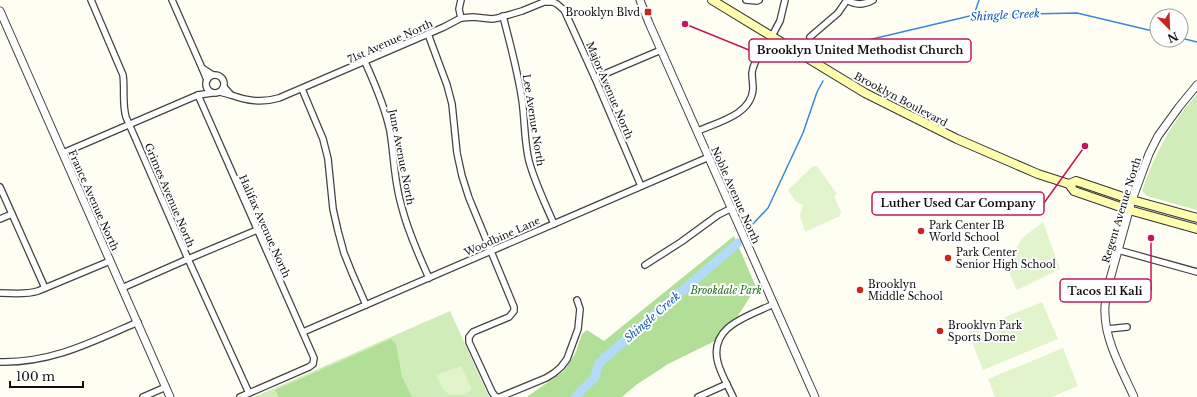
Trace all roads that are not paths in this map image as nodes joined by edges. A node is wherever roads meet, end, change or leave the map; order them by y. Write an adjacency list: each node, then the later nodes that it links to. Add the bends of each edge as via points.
1 (91, 0): 33 (street, Grimes Avenue North, via 123,75 123,104)
2 (172, 0): 21 (street)
3 (461, 0): 14 (street)
4 (640, 0): 19 (street, Noble Avenue North)
5 (712, 0): 16 (main road, Brooklyn Boulevard)
6 (746, 0): 7 (street)
7 (759, 0)
8 (785, 0): 16 (street, via 780,22)
9 (847, 0): 10 (street, via 857,5); 17 (street, via 838,13)
10 (874, 0)
11 (557, 4): 13 (street, 71st Avenue North, via 544,2); 23 (street, Major Avenue North, via 564,10)
12 (0, 11): 35 (street, France Avenue North)
13 (503, 16): 14 (street, 71st Avenue North, via 492,19); 46 (street, Lee Avenue North, via 518,78 529,160)
14 (461, 18): 15 (street, 71st Avenue North)
15 (428, 34): 20 (street, 71st Avenue North); 50 (street, via 448,85 457,153 464,183)
16 (772, 36): 37 (main road, Brooklyn Boulevard, via 865,92 938,130 1038,174)
17 (810, 37)
18 (763, 48): 34 (street, via 754,64 753,89 744,109)
19 (661, 50): 23 (street); 34 (street, Noble Avenue North)
20 (365, 62): 28 (street, 71st Avenue North); 55 (street, June Avenue North, via 390,130 400,203)
21 (202, 68): 22 (street); 24 (street)
22 (213, 75): 24 (street); 27 (street, via 223,78)
23 (595, 78): 38 (street, Major Avenue North)
24 (207, 80): 25 (street)
25 (206, 86): 30 (street); 31 (street)
26 (1197, 86): 40 (street, Regent Avenue North, via 1158,136)
27 (224, 87): 29 (street); 32 (street)
28 (302, 89): 32 (street, 71st Avenue North, via 270,101 250,101); 61 (street, via 323,139 328,159 333,209 342,246)
29 (220, 92): 30 (street); 32 (street, 71st Avenue North)
30 (212, 93): 31 (street)
31 (198, 95): 33 (street); 48 (street, Halifax Avenue North)
32 (231, 95)
33 (129, 124): 35 (street); 51 (street, Grimes Avenue North)
34 (698, 132): 36 (street, Noble Avenue North)
35 (63, 153): 52 (street, France Avenue North)
36 (709, 157): 38 (street, Woodbine Lane); 41 (street, Noble Avenue North)
37 (1069, 184): 40 (main road, Brooklyn Boulevard, via 1076,181); 42 (main road, Brooklyn Boulevard, via 1074,192)
38 (641, 186): 46 (street, Woodbine Lane)
39 (0, 188): 43 (street)
40 (1132, 200): 42 (street, Regent Avenue North); 44 (main road, Brooklyn Boulevard)
41 (732, 208): 53 (street, via 718,214); 60 (street, Noble Avenue North)
42 (1129, 210): 47 (main road, Brooklyn Boulevard); 49 (street, Regent Avenue North)
43 (12, 214): 45 (street); 56 (street)
44 (1197, 218)
45 (0, 220)
46 (554, 224): 50 (street, Woodbine Lane)
47 (1197, 229)
48 (257, 230): 51 (street); 65 (street, Halifax Avenue North)
49 (1118, 250): 54 (street); 64 (street, Regent Avenue North, via 1105,303)
50 (492, 251): 55 (street, Woodbine Lane); 73 (street, via 514,311 509,316 474,332 469,342 492,392)
51 (188, 259): 57 (street); 69 (street, Grimes Avenue North)
52 (110, 261): 56 (street); 57 (street, France Avenue North)
53 (645, 265)
54 (1197, 272)
55 (429, 278): 61 (street, Woodbine Lane)
56 (44, 288): 58 (street, via 30,293)
57 (122, 288): 62 (street, France Avenue North)
58 (0, 293)
59 (577, 300): 74 (street, via 580,309 578,329 564,363 546,378)
60 (774, 304): 67 (street, via 732,324 722,334 719,340 718,362); 77 (street, Noble Avenue North)
61 (366, 305): 65 (street, Woodbine Lane)
62 (138, 322): 66 (street, via 47,358); 68 (street, France Avenue North)
63 (1127, 327): 64 (street)
64 (1107, 329): 78 (street, Regent Avenue North)
65 (303, 332): 69 (street, Halifax Avenue North, via 314,358 313,364)
66 (0, 362)
67 (727, 384): 75 (street); 76 (street)
68 (166, 388): 70 (street); 71 (street, France Avenue North)
69 (248, 393): 72 (street)
70 (143, 397)
71 (170, 397)
72 (240, 397)
73 (497, 397)
74 (500, 397)
75 (698, 397)
76 (733, 397)
77 (815, 397)
78 (1134, 397)

